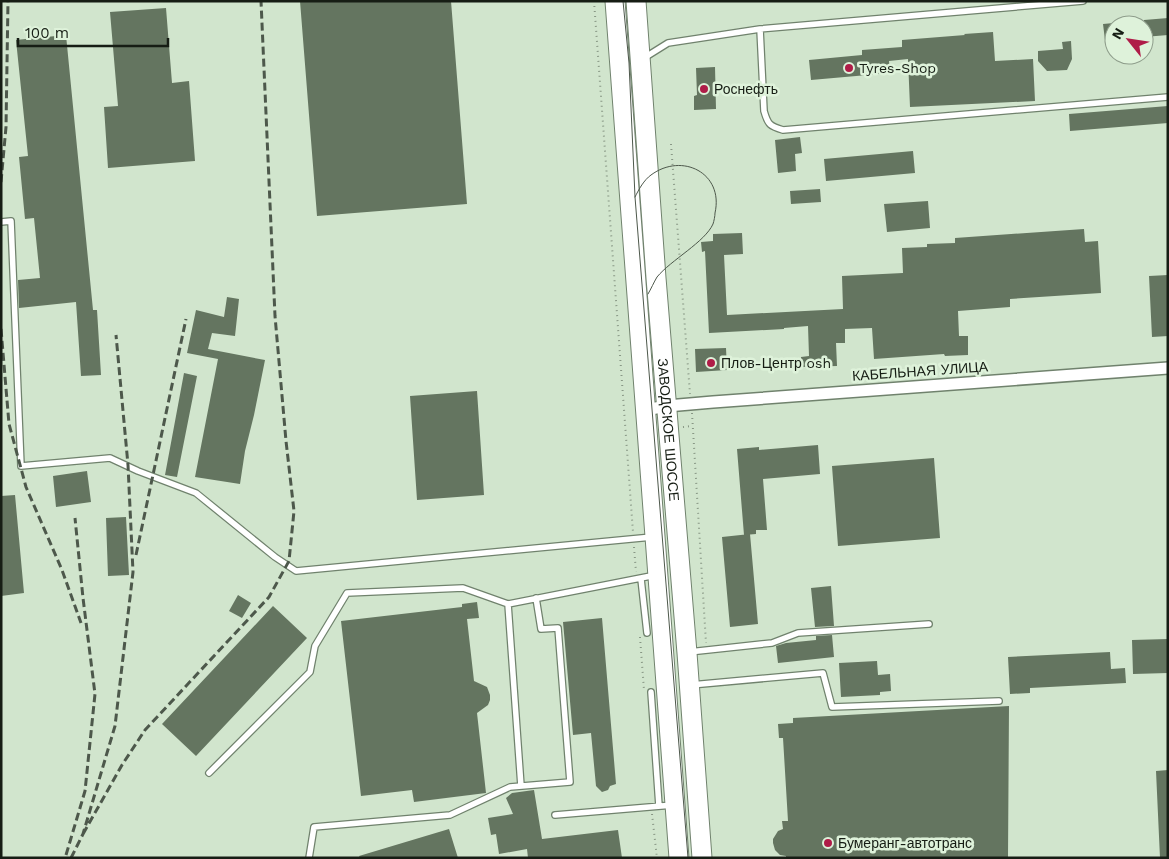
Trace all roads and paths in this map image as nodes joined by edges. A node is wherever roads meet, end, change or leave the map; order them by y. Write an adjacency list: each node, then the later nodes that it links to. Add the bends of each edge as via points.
1 (594, 1): 13 (path)
2 (614, 1): 11 (main road, ЗАВОДСКОЕ ШОССЕ)
3 (636, 1): 6 (main road, ЗАВОДСКОЕ ШОССЕ)
4 (1082, 1): 5 (lane)
5 (760, 29): 6 (lane, via 668,43); 7 (lane, via 764,111 771,126 783,130)
6 (640, 61): 10 (main road, ЗАВОДСКОЕ ШОССЕ)
7 (1168, 97)
8 (1, 222): 13 (lane, via 11,222 21,466 110,458 196,493 296,571)
9 (1168, 368): 10 (street, КАБЕЛЬНАЯ УЛИЦА)
10 (667, 406): 11 (street, КАБЕЛЬНАЯ УЛИЦА); 20 (main road, ЗАВОДСКОЕ ШОССЕ)
11 (645, 410): 12 (main road, ЗАВОДСКОЕ ШОССЕ)
12 (654, 537): 13 (lane); 14 (main road, ЗАВОДСКОЕ ШОССЕ)
13 (634, 540): 14 (path)
14 (645, 578): 15 (lane); 19 (lane); 27 (main road, ЗАВОДСКОЕ ШОССЕ)
15 (536, 598): 16 (lane); 26 (lane, via 541,629 558,628 570,782)
16 (508, 604): 25 (lane, via 463,588 347,593 315,646 310,672); 26 (lane)
17 (929, 624): 20 (lane, via 798,633 772,643)
18 (640, 629): 23 (path)
19 (646, 633)
20 (687, 652): 21 (main road, ЗАВОДСКОЕ ШОССЕ)
21 (689, 685): 24 (lane, via 823,674 832,707); 33 (main road, ЗАВОДСКОЕ ШОССЕ)
22 (651, 692): 27 (lane)
23 (644, 698)
24 (999, 701)
25 (209, 773)
26 (521, 786): 30 (lane, via 510,787 450,815 314,827)
27 (667, 806): 28 (lane); 32 (main road, ЗАВОДСКОЕ ШОССЕ)
28 (652, 807): 29 (lane); 31 (path)
29 (555, 815)
30 (310, 858)
31 (656, 858)
32 (679, 858)
33 (702, 858)

